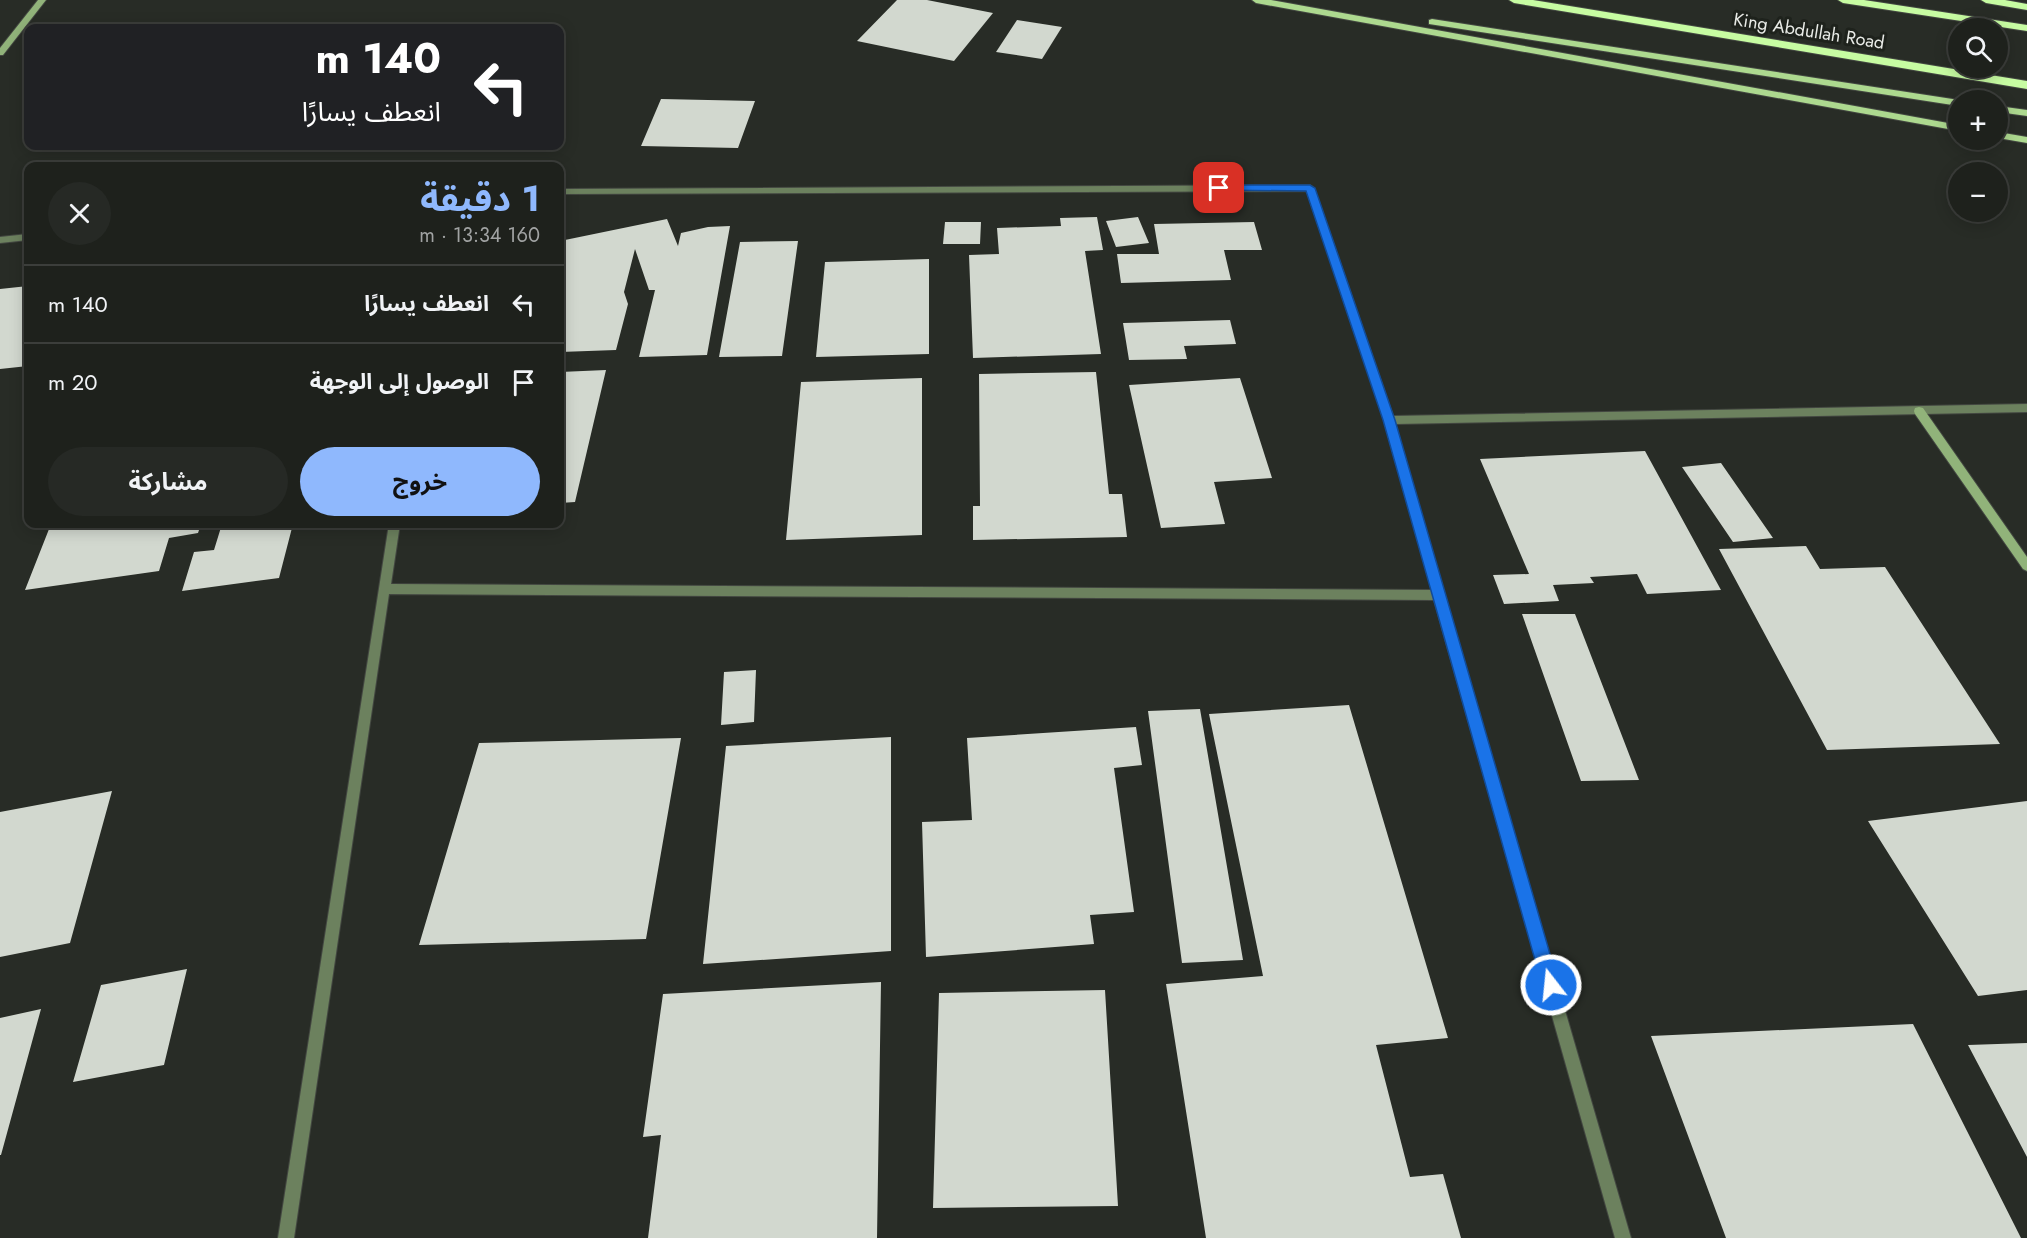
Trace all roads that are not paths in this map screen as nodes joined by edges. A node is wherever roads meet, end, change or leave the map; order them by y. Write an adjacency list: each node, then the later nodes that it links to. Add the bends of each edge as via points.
1 (42, 0): 9 (street)
2 (1256, 0): 14 (main road)
3 (1290, 0): 11 (main road)
4 (1514, 0): 10 (highway, King Abdullah Road)
5 (1843, 0): 8 (highway, King Abdullah Road)
6 (1986, 0): 7 (highway)
7 (2027, 8)
8 (2027, 28)
9 (0, 53)
10 (2027, 85)
11 (1948, 101)
12 (2008, 110): 13 (main road)
13 (2027, 113)
14 (1948, 126)
15 (2008, 137): 16 (main road)
16 (2027, 140)
17 (564, 191): 22 (street, via 1310,188)
18 (24, 237): 19 (street)
19 (0, 240)
20 (2027, 408): 21 (street)
21 (1919, 411): 22 (street); 24 (street)
22 (1389, 420): 26 (street)
23 (393, 528): 25 (street)
24 (2027, 566)
25 (384, 589): 26 (street); 27 (street)
26 (1438, 595): 28 (street)
27 (286, 1238)
28 (1623, 1238)

